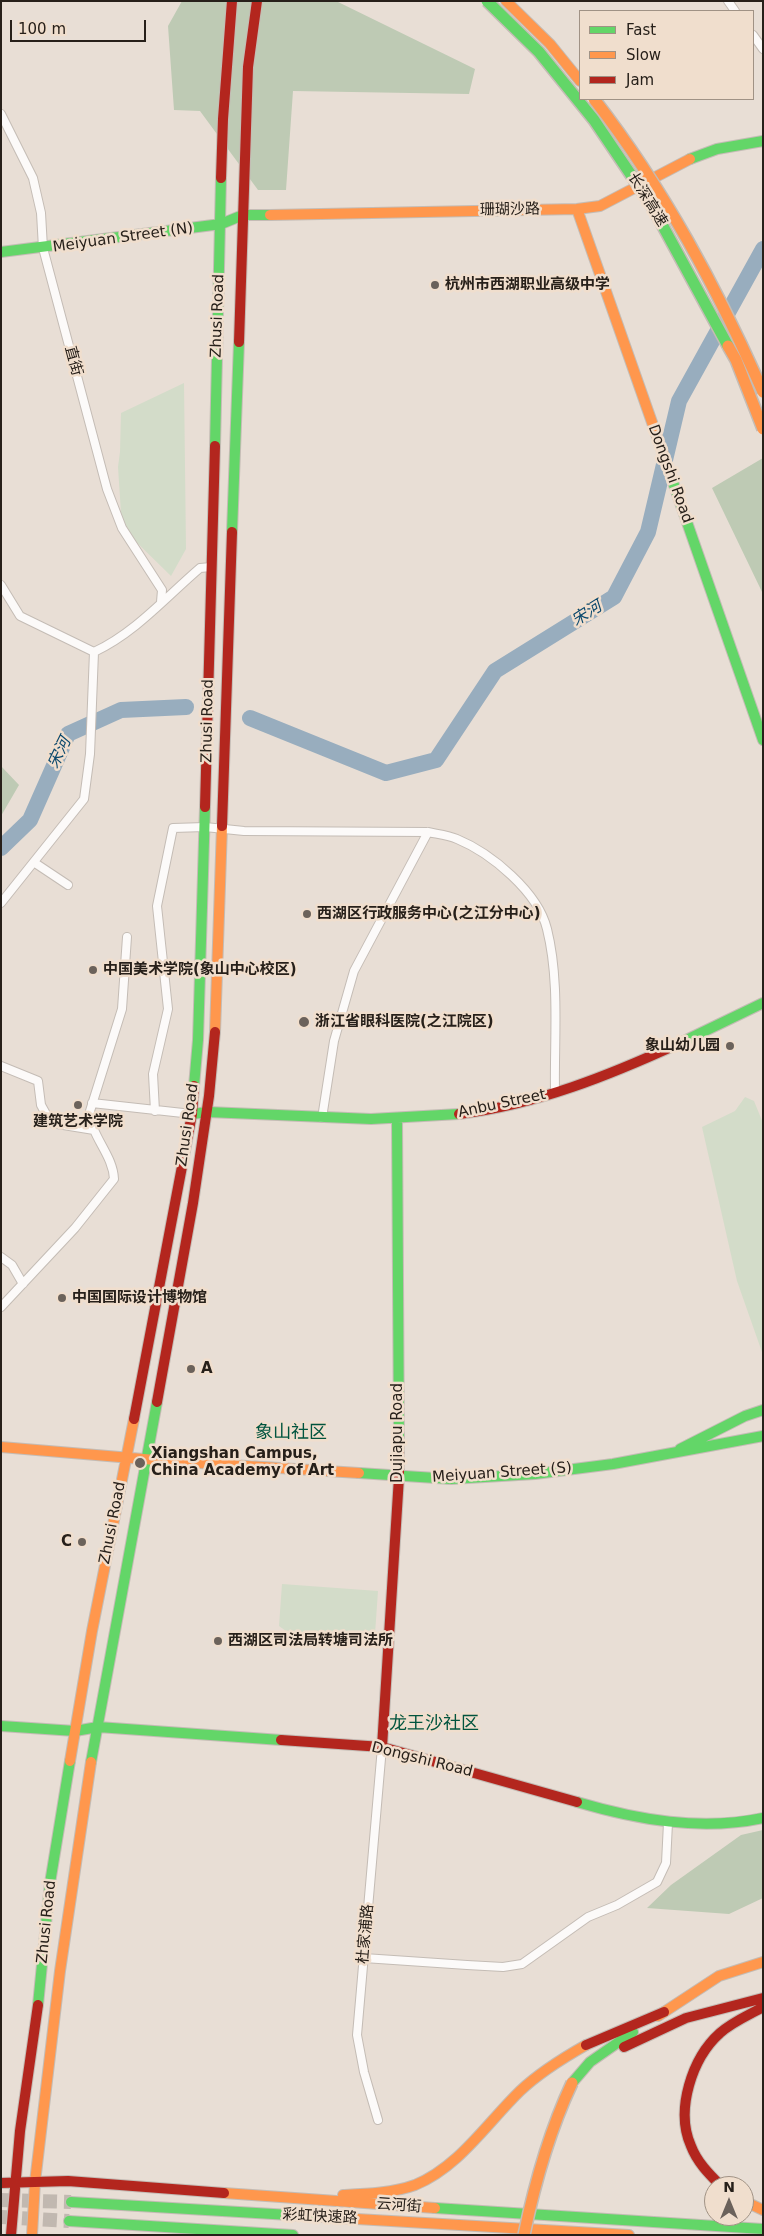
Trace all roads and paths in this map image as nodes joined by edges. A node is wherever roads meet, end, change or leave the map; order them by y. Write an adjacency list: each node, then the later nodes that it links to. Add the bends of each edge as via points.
1 (232, 1): 13 (main road, Zhusi Road, via 223,119)
2 (257, 1): 12 (main road, Zhusi Road, via 248,67)
3 (487, 1): 17 (main road, 长深高速, bridge, via 539,52 594,120 652,206 736,360)
4 (506, 1): 7 (main road, via 550,44)
5 (754, 36): 6 (street)
6 (763, 49)
7 (579, 80)
8 (595, 100): 16 (main road, 长深高速, bridge, via 659,187 705,267)
9 (1, 114): 14 (street, 直街, via 33,178 41,213)
10 (763, 142): 11 (main road, 珊瑚沙路, via 717,149 686,160 600,206)
11 (577, 209): 12 (main road, 珊瑚沙路); 22 (main road, Dongshi Road)
12 (243, 215): 13 (main road, Meiyuan Street (N)); 24 (main road, Zhusi Road)
13 (221, 224): 14 (main road, Meiyuan Street (N)); 18 (main road, Zhusi Road)
14 (43, 248): 15 (main road, Meiyuan Street (N)); 20 (street, 直街, via 107,489 122,528 162,590)
15 (1, 252)
16 (763, 392)
17 (763, 429)
18 (211, 566): 20 (street, via 200,568); 23 (main road, Zhusi Road)
19 (1, 585): 21 (street, via 20,616)
20 (161, 602): 21 (street, via 112,644)
21 (94, 652): 26 (street, via 90,754 84,799)
22 (763, 740)
23 (205, 826): 24 (street); 34 (street, via 173,828 158,906 168,1009 153,1074); 36 (main road, Zhusi Road, via 198,1040)
24 (223, 827): 25 (street, via 244,831); 35 (main road, Zhusi Road, via 216,1043)
25 (428, 832): 32 (street, via 456,839 486,855 537,905 547,927 554,970); 37 (street, via 354,972 334,1041)
26 (35, 863): 27 (street); 28 (street)
27 (68, 885)
28 (1, 903)
29 (127, 937): 33 (street, via 122,1009)
30 (763, 1003): 32 (main road, Anbu Street, via 662,1052)
31 (1, 1066): 39 (street, via 38,1081 41,1104 51,1123)
32 (555, 1092): 38 (main road, Anbu Street, via 469,1113)
33 (92, 1103): 34 (street); 39 (street, via 90,1118)
34 (155, 1111): 36 (street)
35 (208, 1112): 36 (main road, Anbu Street); 37 (main road, Anbu Street); 48 (main road, Zhusi Road, via 179,1292)
36 (192, 1114): 47 (main road, Zhusi Road)
37 (322, 1118): 38 (main road, Anbu Street)
38 (398, 1118): 49 (main road, Dujiapu Road)
39 (94, 1130): 41 (street, via 109,1160 114,1179 75,1228)
40 (1, 1257): 41 (street, via 12,1266)
41 (23, 1284): 42 (street)
42 (1, 1307)
43 (763, 1410): 46 (main road, Meiyuan Street (S))
44 (763, 1436): 46 (main road, Meiyuan Street (S))
45 (1, 1447): 47 (main road, Meiyuan Street (S))
46 (672, 1453): 49 (main road, Meiyuan Street (S), via 535,1474 451,1479)
47 (126, 1457): 48 (main road, Meiyuan Street (S)); 52 (main road, Zhusi Road)
48 (147, 1459): 49 (main road, Meiyuan Street (S)); 51 (main road, Zhusi Road)
49 (399, 1477): 53 (main road, Dujiapu Road)
50 (1, 1726): 52 (main road, Dongshi Road)
51 (98, 1727): 52 (main road, Dongshi Road); 53 (main road, Dongshi Road); 65 (main road, Zhusi Road, via 61,1950)
52 (75, 1730): 64 (main road, Zhusi Road, via 50,1884 41,1981 20,2131)
53 (382, 1747): 55 (main road, Dongshi Road, via 604,1810); 56 (street, 杜家浦路)
54 (763, 1818): 55 (main road, Dongshi Road, via 739,1823)
55 (668, 1823): 56 (street, via 666,1863 657,1882 588,1917 522,1964 485,1966)
56 (364, 1958): 62 (street, 杜家浦路, via 357,2035)
57 (763, 1962): 60 (main road, via 719,1976)
58 (763, 1998): 61 (main road, via 686,2018 639,2038 620,2049)
59 (763, 2007): 63 (main road, via 720,2033 705,2050 689,2088 686,2133 701,2165)
60 (664, 2012): 61 (main road, via 590,2062); 67 (main road, via 598,2040 550,2067 444,2167 416,2184 356,2194)
61 (576, 2085): 74 (main road, bridge, via 556,2114 546,2142); 75 (main road, via 549,2159)
62 (378, 2120)
63 (711, 2176)
64 (17, 2182): 65 (main road, 云河街); 66 (main road, 云河街); 71 (main road, Zhusi Road)
65 (35, 2182): 67 (main road, 云河街, via 68,2181); 72 (main road, Zhusi Road)
66 (1, 2183)
67 (285, 2198): 70 (main road, 云河街)
68 (71, 2202): 76 (main road, 彩虹快速路)
69 (69, 2221): 73 (main road, 彩虹快速路)
70 (763, 2229)
71 (11, 2235)
72 (32, 2235)
73 (292, 2235)
74 (524, 2235)
75 (532, 2235)
76 (629, 2235)

